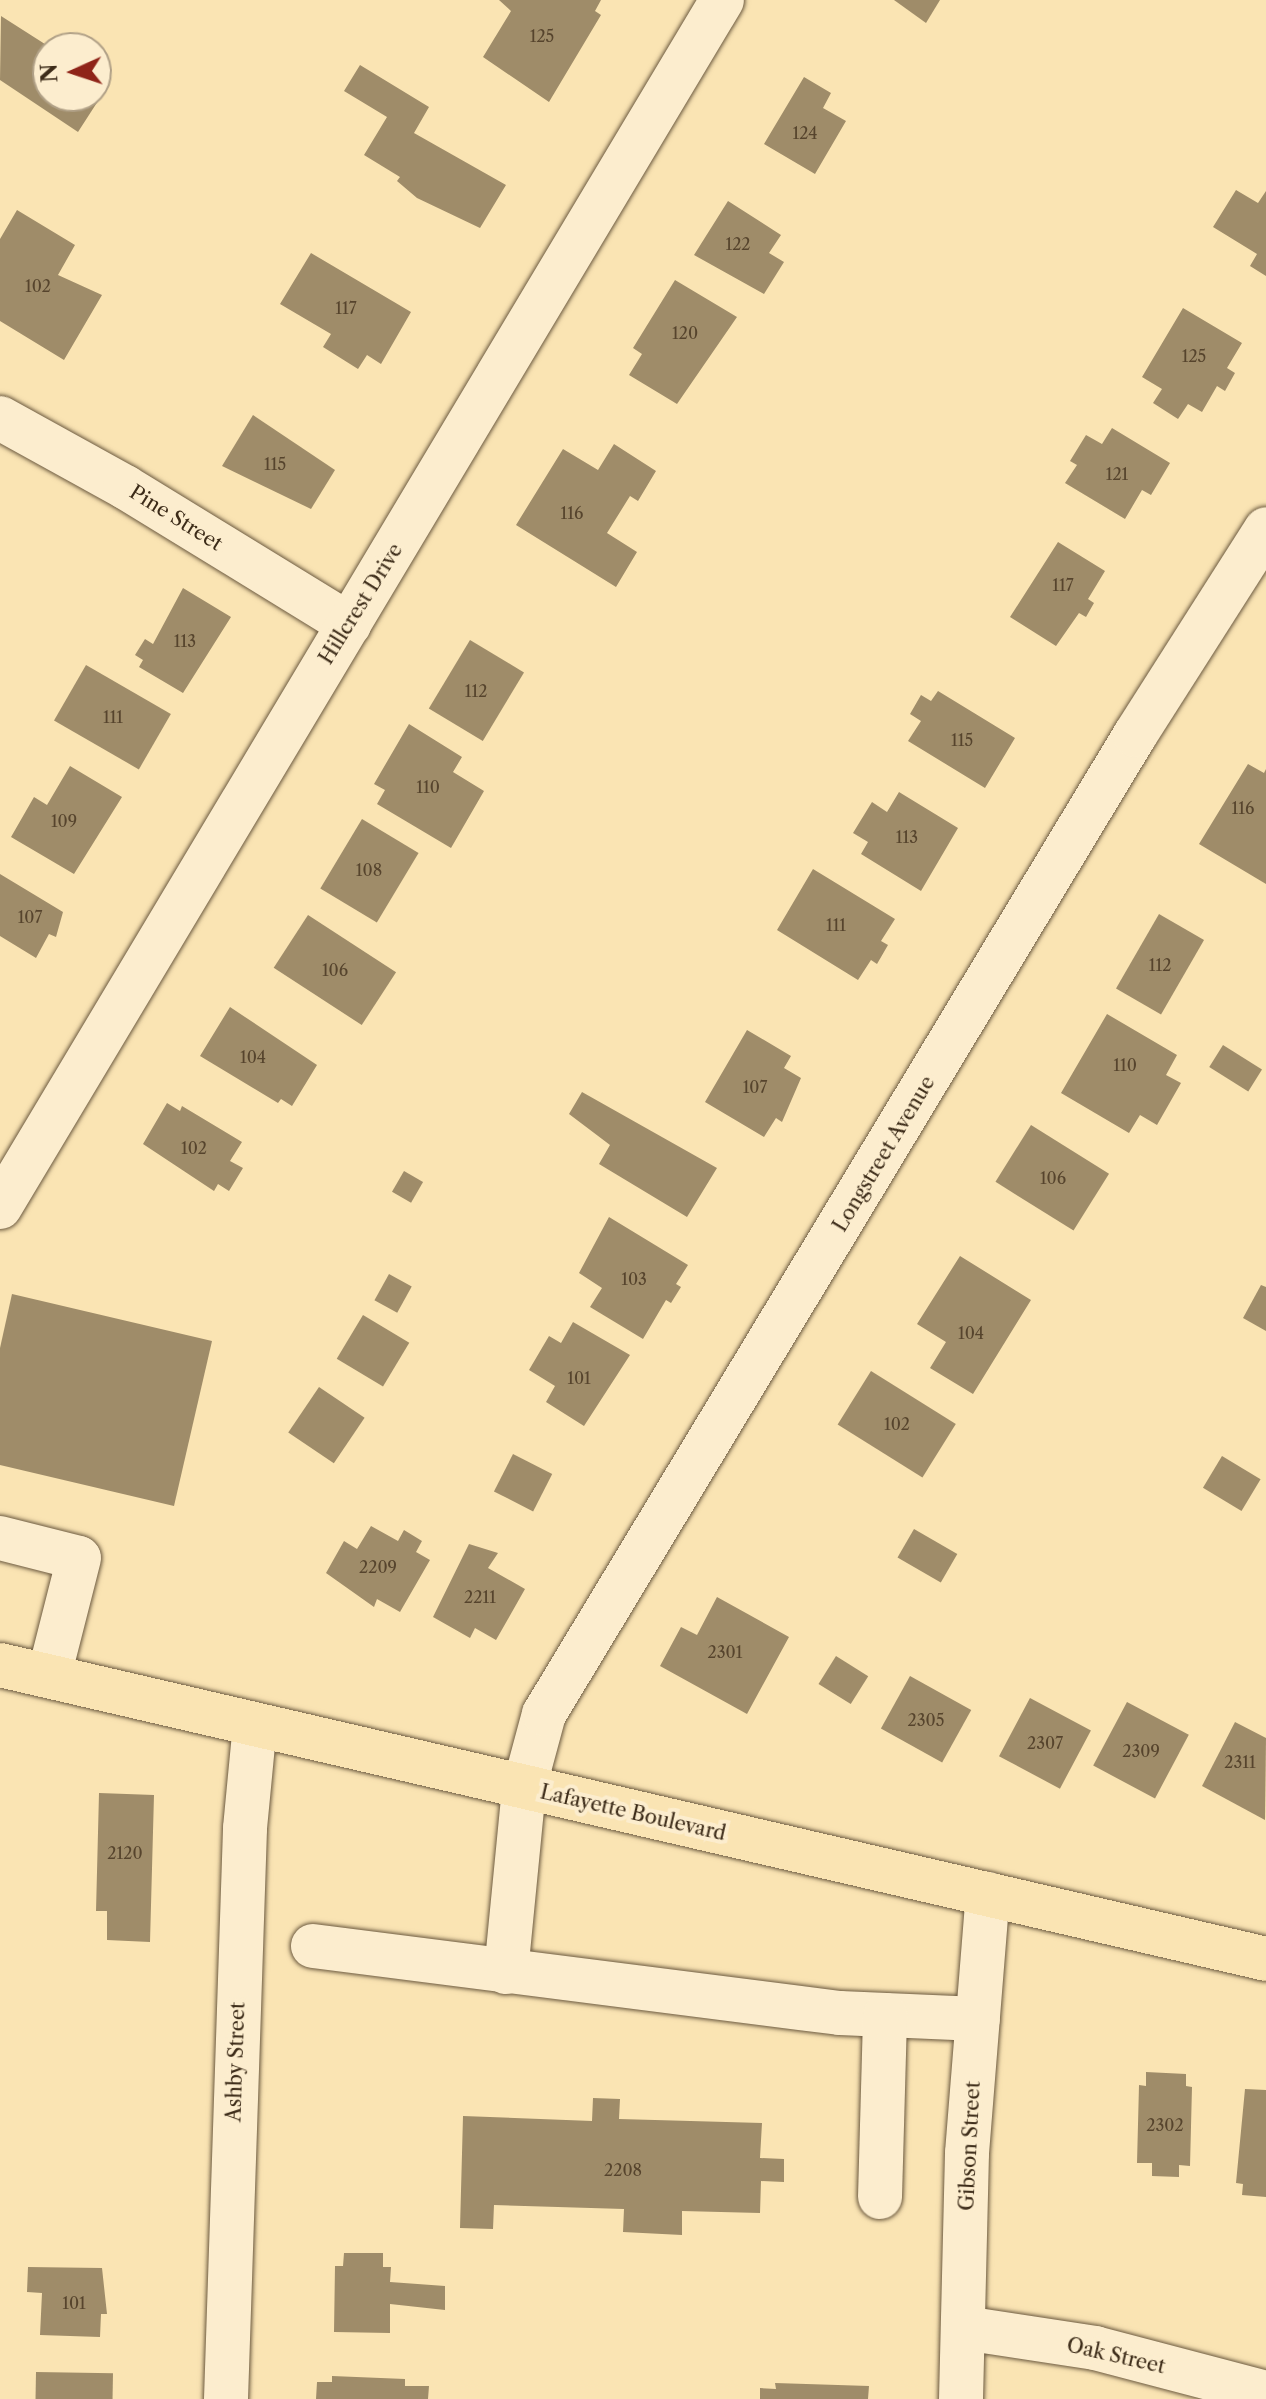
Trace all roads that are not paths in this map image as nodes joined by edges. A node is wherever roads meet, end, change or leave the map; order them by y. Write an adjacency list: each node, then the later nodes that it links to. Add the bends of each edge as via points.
1 (722, 0): 4 (street, Hillcrest Drive)
2 (0, 418): 4 (street, Pine Street, via 125,487)
3 (1266, 529): 10 (street, Longstreet Avenue, via 1135,735 544,1714)
4 (349, 624): 5 (street, Hillcrest Drive)
5 (0, 1207)
6 (0, 1538): 8 (street, via 79,1558)
7 (0, 1665): 8 (main road, Lafayette Boulevard)
8 (49, 1676): 9 (main road, Lafayette Boulevard)
9 (255, 1725): 10 (main road, Lafayette Boulevard); 20 (street, Ashby Street, via 245,1828)
10 (524, 1788): 11 (main road, Lafayette Boulevard); 14 (street, Longstreet Avenue)
11 (988, 1894): 13 (main road, Lafayette Boulevard); 16 (street, Gibson Street)
12 (313, 1946): 14 (street)
13 (1266, 1959)
14 (506, 1972): 15 (street)
15 (885, 2015): 16 (street); 17 (street)
16 (978, 2019): 18 (street, Gibson Street, via 967,2153)
17 (880, 2197)
18 (964, 2328): 19 (street, Oak Street, via 1095,2348); 21 (street, Gibson Street)
19 (1266, 2393)
20 (226, 2399)
21 (961, 2399)

